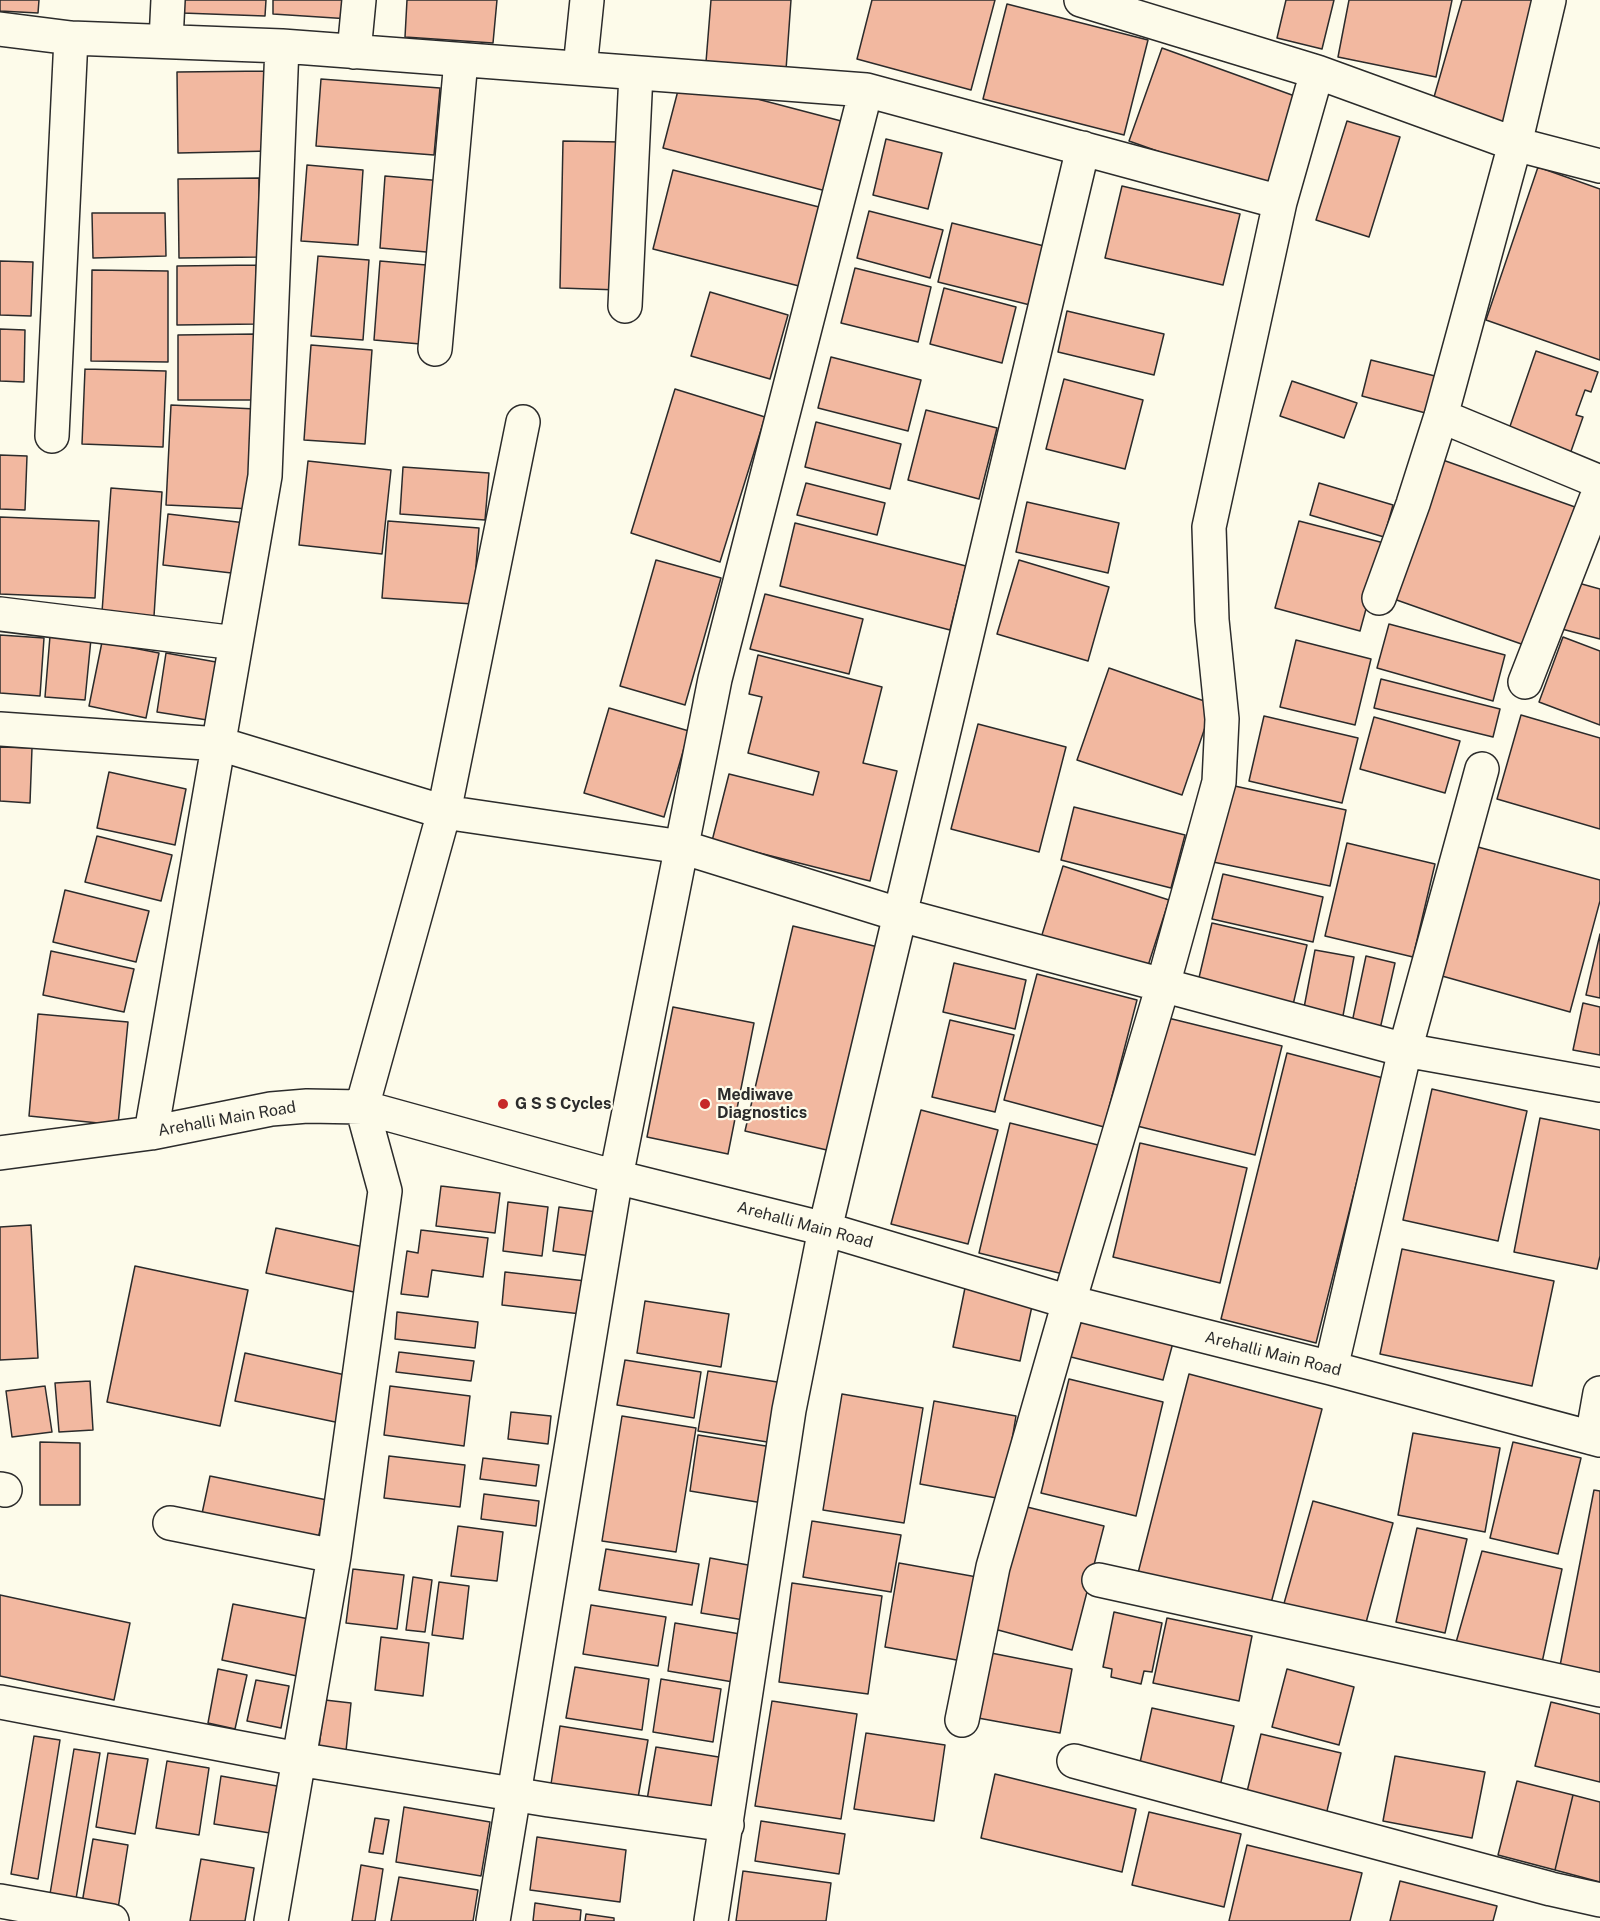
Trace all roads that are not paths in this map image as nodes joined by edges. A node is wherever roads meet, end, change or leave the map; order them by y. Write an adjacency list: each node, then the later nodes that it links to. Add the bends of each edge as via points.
1 (168, 0): 8 (street)
2 (359, 0): 10 (street)
3 (587, 0): 12 (street)
4 (1081, 0): 13 (street)
5 (1549, 0): 16 (street)
6 (0, 29): 7 (street)
7 (71, 38): 8 (street); 24 (street)
8 (166, 42): 9 (street)
9 (282, 46): 10 (street); 29 (street, via 265,476)
10 (354, 52): 11 (street)
11 (461, 60): 12 (street); 21 (street)
12 (580, 68): 14 (street)
13 (1317, 72): 16 (street); 19 (street)
14 (636, 73): 15 (street); 20 (street)
15 (866, 90): 17 (street); 35 (street, via 715,679)
16 (1515, 144): 18 (street); 22 (street)
17 (1083, 148): 19 (street); 36 (street)
18 (1600, 166)
19 (1280, 202): 37 (street, via 1209,527 1212,620 1222,719 1219,782)
20 (625, 306)
21 (435, 349)
22 (1441, 416): 25 (street); 27 (street)
23 (523, 422): 34 (street)
24 (52, 436)
25 (1600, 482)
26 (1600, 489): 30 (street)
27 (1379, 598)
28 (0, 614): 29 (street)
29 (236, 643): 32 (street)
30 (1524, 682)
31 (0, 729): 32 (street)
32 (220, 744): 34 (street); 41 (street)
33 (1482, 769): 38 (street)
34 (444, 812): 35 (street); 40 (street)
35 (682, 847): 36 (street); 43 (street)
36 (901, 915): 37 (street); 44 (street)
37 (1164, 985): 38 (street); 45 (street)
38 (1405, 1050): 39 (street); 46 (street)
39 (1600, 1085)
40 (362, 1107): 41 (street, Arehalli Main Road, via 271,1109); 43 (street, Arehalli Main Road); 50 (street, via 385,1191)
41 (151, 1133): 42 (street, Arehalli Main Road)
42 (0, 1153)
43 (616, 1177): 44 (street, Arehalli Main Road); 57 (street)
44 (825, 1229): 45 (street, Arehalli Main Road); 58 (street, via 789,1410)
45 (1069, 1302): 46 (street, Arehalli Main Road); 54 (street, via 993,1567)
46 (1330, 1368): 48 (street, Arehalli Main Road)
47 (1600, 1393): 48 (street)
48 (1596, 1439)
49 (170, 1523): 50 (street)
50 (334, 1556): 55 (street)
51 (1099, 1580): 52 (street)
52 (1600, 1690)
53 (0, 1702): 55 (street)
54 (962, 1720)
55 (298, 1759): 57 (street); 62 (street)
56 (1074, 1761): 59 (street)
57 (515, 1793): 58 (street); 63 (street)
58 (727, 1825): 64 (street)
59 (1600, 1900)
60 (0, 1901): 61 (street)
61 (112, 1921)
62 (271, 1921)
63 (493, 1921)
64 (711, 1921)

